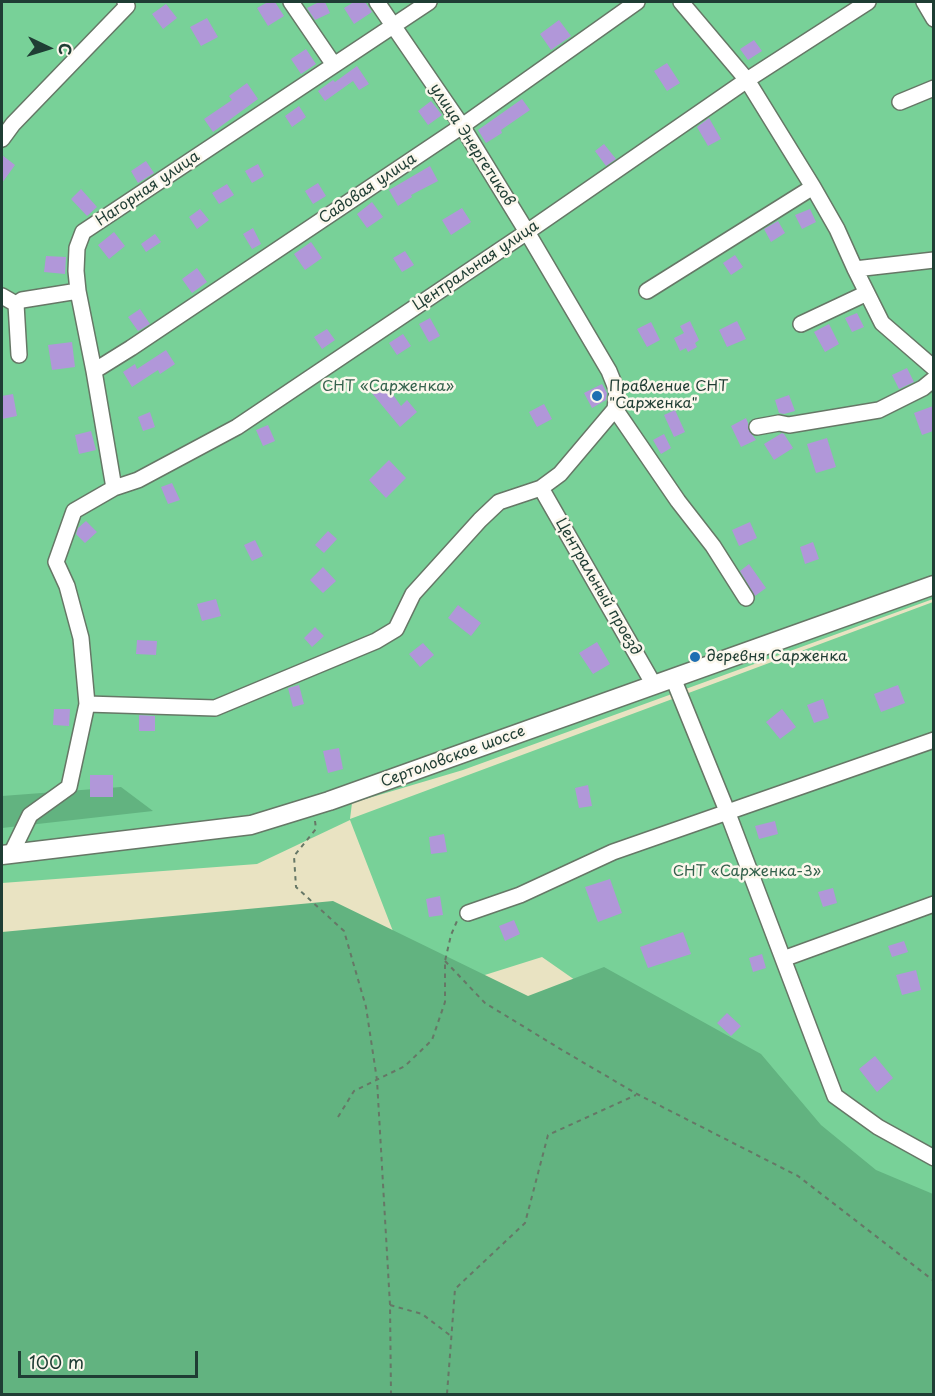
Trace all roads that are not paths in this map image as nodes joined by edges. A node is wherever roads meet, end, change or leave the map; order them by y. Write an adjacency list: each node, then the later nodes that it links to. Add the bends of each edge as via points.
1 (125, 2): 16 (street, via 127,6)
2 (291, 2): 11 (street)
3 (376, 2): 10 (street, улица Энергетиков)
4 (429, 2): 10 (street, Нагорная улица)
5 (637, 2): 15 (street, Садовая улица)
6 (681, 2): 12 (street)
7 (868, 2): 12 (street, Центральная улица)
8 (924, 2): 9 (street)
9 (933, 19)
10 (393, 26): 11 (street, Нагорная улица); 15 (street, улица Энергетиков)
11 (334, 65): 21 (street, Нагорная улица, via 83,232 77,248)
12 (747, 80): 17 (street); 18 (street, Центральная улица)
13 (933, 88): 14 (street)
14 (900, 102)
15 (462, 126): 18 (street, улица Энергетиков); 29 (street, Садовая улица)
16 (2, 139)
17 (813, 187): 20 (street); 22 (street)
18 (527, 232): 31 (street, улица Энергетиков, via 609,371 617,391); 33 (street, Центральная улица, via 237,427 138,480)
19 (933, 260): 20 (street)
20 (855, 269): 23 (street)
21 (78, 291): 25 (street); 29 (street, Нагорная улица)
22 (647, 291)
23 (867, 293): 26 (street); 28 (street, via 882,323)
24 (2, 296): 25 (street)
25 (16, 304): 27 (street)
26 (801, 324)
27 (18, 355)
28 (933, 369)
29 (94, 371): 33 (street, Нагорная улица)
30 (933, 379): 32 (street, via 879,410)
31 (615, 410): 34 (street, via 560,474); 36 (street)
32 (757, 427)
33 (114, 488): 39 (street, Центральная улица, via 74,511 56,562 81,638)
34 (541, 488): 38 (street, Центральный проезд); 39 (street, via 500,502 480,520 413,594 396,628 376,641 215,708)
35 (933, 585): 37 (main road, Сертоловское шоссе)
36 (746, 598)
37 (673, 678): 38 (main road, Сертоловское шоссе); 41 (street)
38 (654, 685): 42 (main road, Сертоловское шоссе, via 315,806 251,825)
39 (87, 704): 42 (street, via 69,787 30,815)
40 (933, 740): 41 (street)
41 (727, 811): 44 (street, via 613,852 520,895); 45 (street)
42 (6, 854)
43 (933, 904): 45 (street)
44 (468, 913)
45 (783, 958): 46 (street, via 834,1096 878,1128)
46 (933, 1158)

